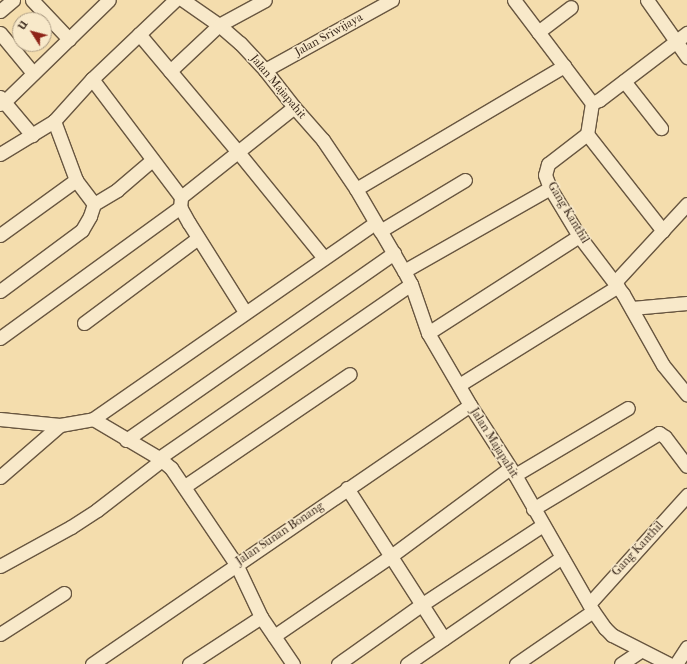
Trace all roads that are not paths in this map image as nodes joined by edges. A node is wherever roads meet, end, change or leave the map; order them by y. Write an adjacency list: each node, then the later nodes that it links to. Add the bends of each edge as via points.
1 (13, 0): 12 (street)
2 (32, 0): 18 (street)
3 (175, 0): 16 (street)
4 (183, 0): 13 (street, Jalan Majapahit)
5 (265, 0): 13 (street)
6 (392, 0): 10 (street, Jalan Sriwijaya)
7 (514, 0): 14 (street)
8 (653, 2): 17 (street)
9 (100, 3): 18 (street)
10 (375, 4): 21 (street, Jalan Sriwijaya)
11 (571, 7): 14 (street)
12 (0, 11)
13 (219, 25): 21 (street, Jalan Majapahit); 22 (street)
14 (538, 32): 20 (street)
15 (0, 33): 23 (street)
16 (139, 34): 22 (street); 24 (street)
17 (682, 37): 19 (street); 25 (street)
18 (69, 40): 23 (street)
19 (687, 57)
20 (564, 66): 27 (street); 39 (street)
21 (266, 70): 28 (street, Jalan Majapahit)
22 (170, 71): 33 (street)
23 (33, 73): 26 (street)
24 (92, 79): 29 (street); 35 (street)
25 (624, 81): 27 (street); 30 (street)
26 (1, 101): 32 (street)
27 (592, 103): 31 (street)
28 (294, 107): 33 (street); 39 (street, Jalan Majapahit, via 323,140)
29 (54, 121): 32 (street); 36 (street)
30 (661, 128)
31 (587, 134): 38 (street, Gang Kanthil, via 548,164 545,175); 44 (street)
32 (32, 136): 34 (street)
33 (238, 152): 40 (street); 49 (street)
34 (0, 154)
35 (152, 160): 40 (street); 41 (street, via 117,190)
36 (76, 180): 41 (street); 45 (street)
37 (465, 180): 43 (street)
38 (550, 188): 46 (street, Gang Kanthil); 50 (street)
39 (356, 189): 43 (street, Jalan Majapahit)
40 (180, 202): 47 (street); 59 (street)
41 (94, 204): 53 (street, via 82,230)
42 (687, 204): 44 (street)
43 (377, 227): 48 (street, Jalan Majapahit); 49 (street)
44 (663, 231): 52 (street)
45 (0, 235)
46 (579, 236): 52 (street, Gang Kanthil); 58 (street)
47 (198, 238): 56 (street); 57 (street)
48 (394, 253): 50 (street, Jalan Majapahit); 68 (street)
49 (324, 258): 56 (street)
50 (404, 270): 51 (street, Jalan Majapahit)
51 (411, 284): 58 (street, Jalan Majapahit); 69 (street)
52 (616, 284): 55 (street, Gang Kanthil); 61 (street)
53 (0, 291)
54 (687, 303): 55 (street)
55 (632, 308): 62 (street, Gang Kanthil, via 662,365)
56 (245, 312): 66 (street)
57 (84, 323)
58 (428, 333): 61 (street, Jalan Majapahit)
59 (0, 338)
60 (350, 374): 73 (street)
61 (459, 385): 63 (street, Jalan Majapahit)
62 (687, 395)
63 (470, 405): 71 (street, Jalan Majapahit); 74 (street, Jalan Sunan Bonang)
64 (628, 408): 71 (street)
65 (0, 419): 67 (street)
66 (93, 419): 67 (street); 68 (street)
67 (60, 425): 72 (street)
68 (126, 440): 69 (street)
69 (160, 459): 73 (street); 81 (street, via 97,510)
70 (687, 466): 76 (street, via 660,433)
71 (512, 471): 76 (street, Jalan Majapahit); 78 (street)
72 (0, 477)
73 (185, 486): 80 (street)
74 (347, 488): 78 (street); 80 (street, Jalan Sunan Bonang)
75 (687, 495): 84 (street, Gang Kanthil)
76 (533, 509): 77 (street, Jalan Majapahit)
77 (543, 525): 79 (street, Jalan Majapahit); 83 (street)
78 (391, 556): 83 (street); 87 (street)
79 (562, 557): 84 (street, Jalan Majapahit); 88 (street)
80 (236, 564): 85 (street); 91 (street, Jalan Sunan Bonang)
81 (0, 566)
82 (64, 593): 86 (street)
83 (421, 605): 88 (street); 94 (street)
84 (591, 607): 90 (street, Jalan Majapahit, via 612,635); 96 (street, Gang Kanthil)
85 (261, 617): 87 (street); 92 (street)
86 (0, 634)
87 (274, 636): 93 (street)
88 (444, 639): 95 (street)
89 (687, 647): 99 (street)
90 (640, 651): 97 (street); 98 (street, Jalan Majapahit)
91 (92, 664)
92 (188, 664)
93 (293, 664)
94 (338, 664)
95 (408, 664)
96 (516, 664)
97 (621, 664)
98 (669, 664)
99 (676, 664)

